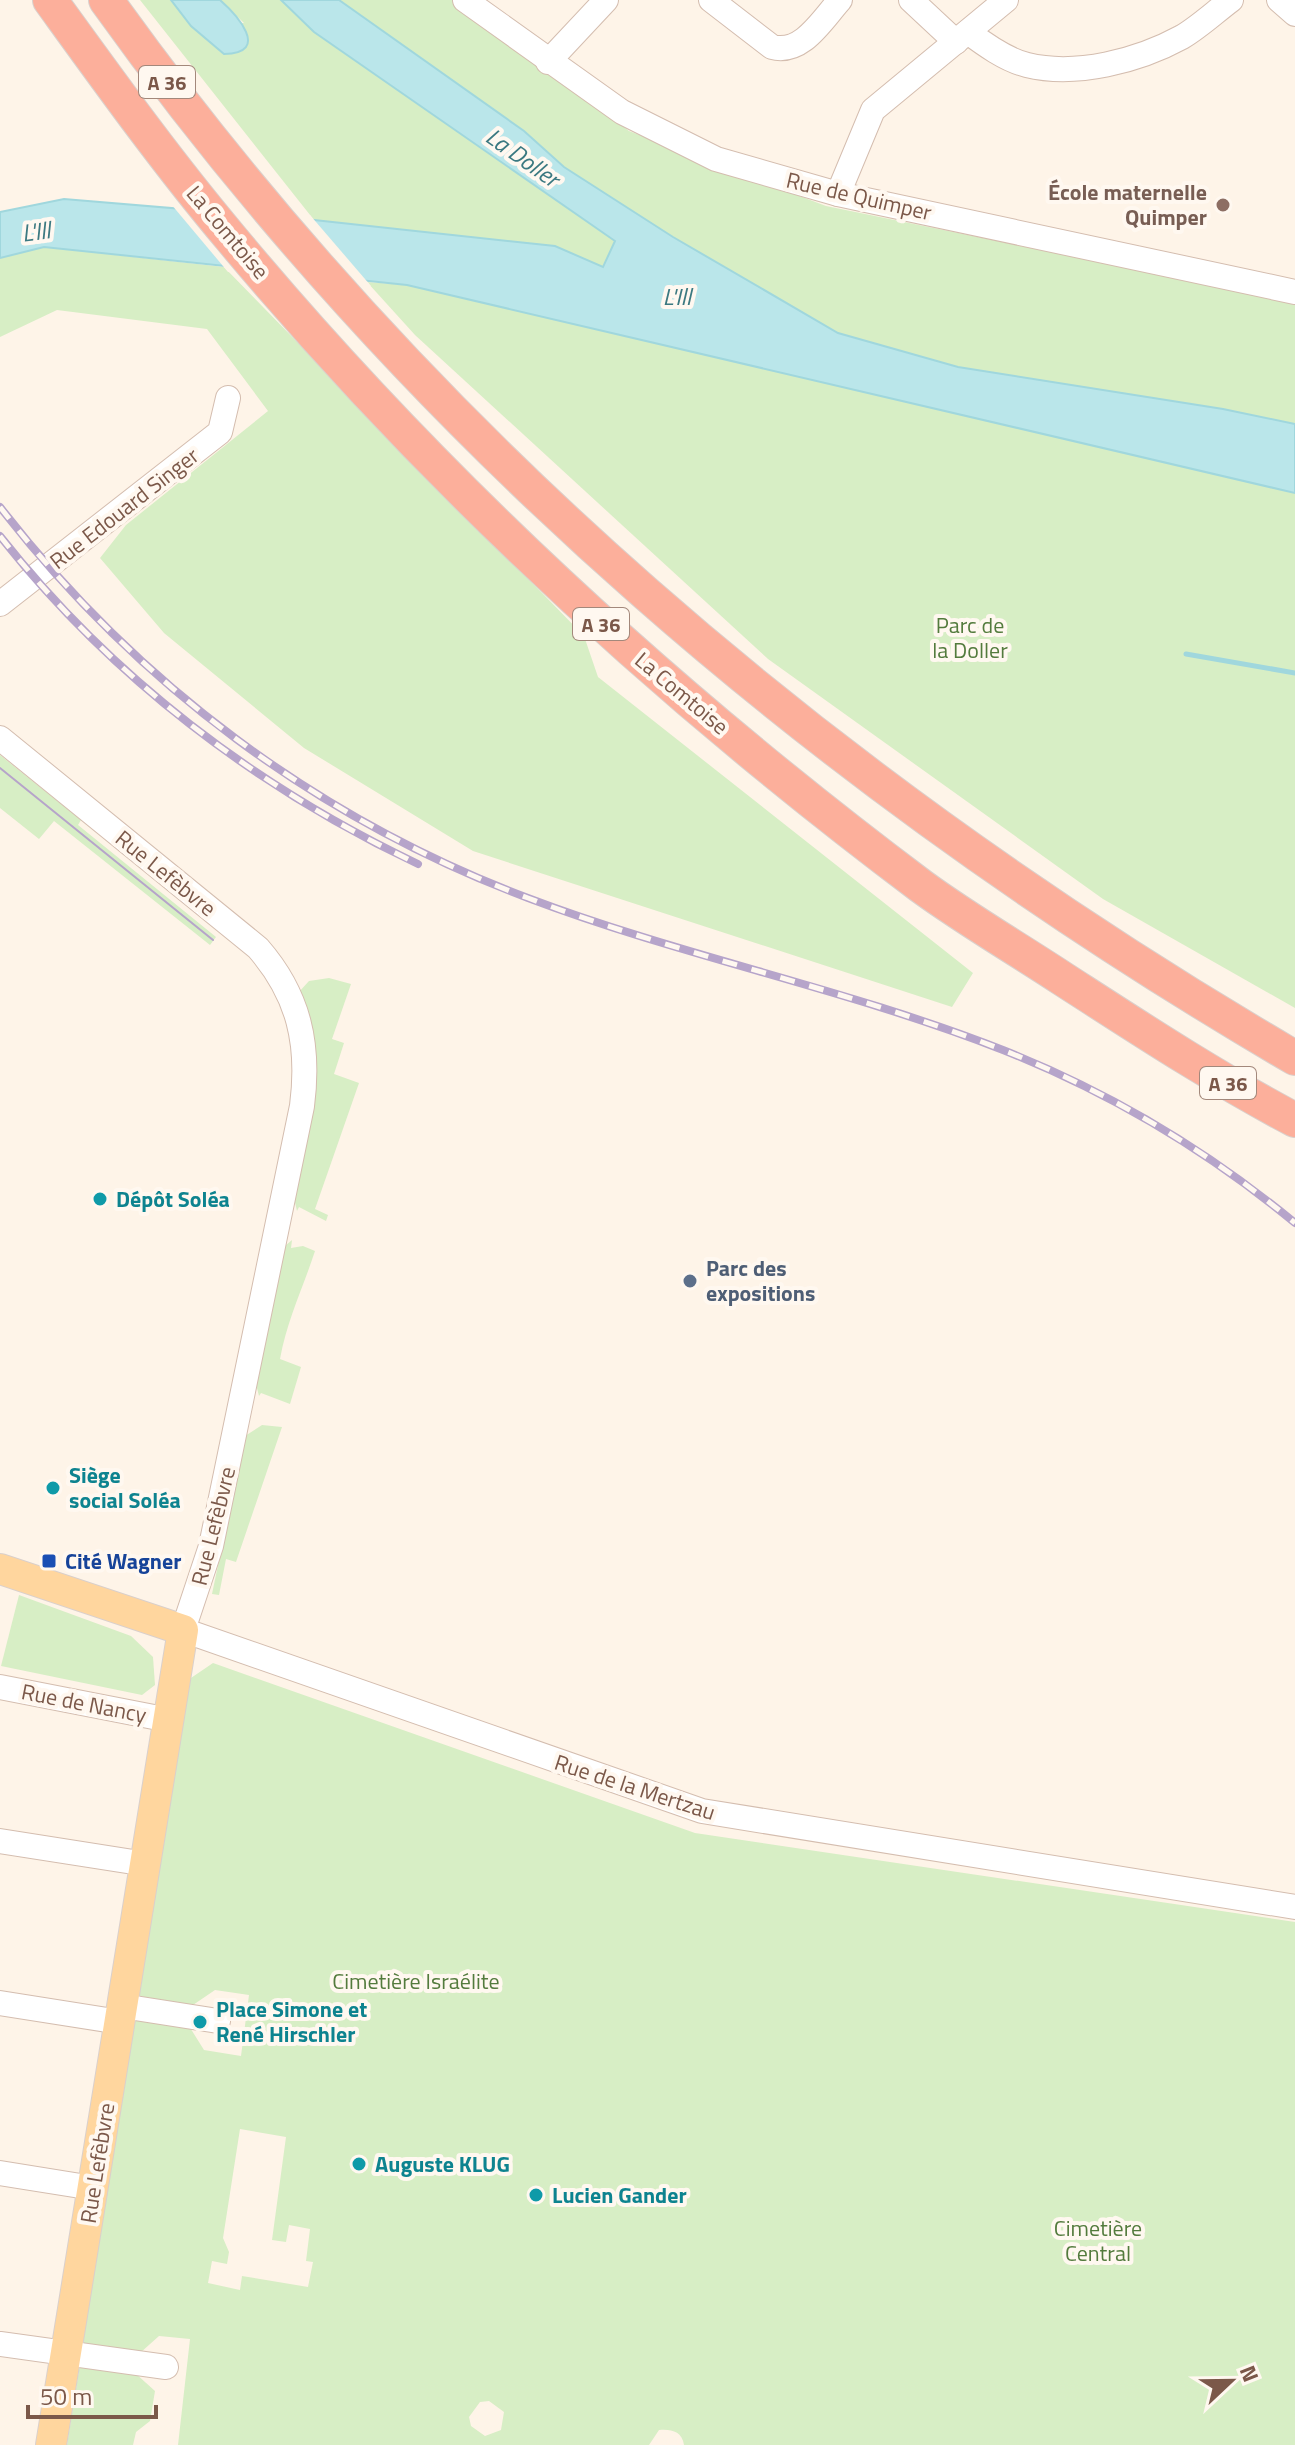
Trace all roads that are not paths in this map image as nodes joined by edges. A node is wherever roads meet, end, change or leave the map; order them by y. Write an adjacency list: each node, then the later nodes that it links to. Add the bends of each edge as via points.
1 (50, 0): 22 (highway, La Comtoise / A 36, via 165,156 308,327 591,616 925,888 1163,1044)
2 (106, 0): 19 (highway, La Comtoise / A 36, via 293,239 490,452 631,583 856,769 1099,938)
3 (465, 0): 13 (street, Rue de Quimper)
4 (606, 0): 13 (street)
5 (711, 0): 6 (street, via 772,47 784,50 798,46)
6 (840, 0)
7 (911, 0): 12 (street)
8 (1006, 0): 12 (street)
9 (1231, 0): 12 (street, via 1159,48 1091,66 1026,65)
10 (1279, 0): 11 (street)
11 (1295, 14)
12 (962, 37): 14 (street, via 873,110)
13 (548, 62): 14 (street, Rue de Quimper, via 622,112 716,159)
14 (838, 194): 15 (street, Rue de Quimper)
15 (1295, 292)
16 (228, 398): 17 (street, Rue Edouard Singer, via 220,432)
17 (0, 604)
18 (0, 738): 24 (street, Rue Lefèbvre, via 258,948 284,981 301,1024 306,1062 302,1106 211,1546)
19 (1236, 1024): 20 (highway); 21 (highway, La Comtoise / A 36)
20 (1295, 1042)
21 (1295, 1058)
22 (1295, 1120)
23 (0, 1569): 24 (main road, Rue de la Mertzau)
24 (183, 1630): 26 (main road, Rue Lefèbvre); 29 (street, Rue de la Mertzau, via 702,1811)
25 (0, 1687): 26 (street, Rue de Nancy)
26 (169, 1720): 28 (main road, Rue Lefèbvre)
27 (0, 1841): 28 (street)
28 (146, 1864): 31 (main road, Rue Lefèbvre)
29 (1295, 1907)
30 (0, 2003): 31 (street)
31 (121, 2014): 32 (street); 34 (main road, Rue Lefèbvre)
32 (218, 2021)
33 (0, 2173): 34 (street)
34 (93, 2188): 36 (main road, Rue Lefèbvre)
35 (0, 2344): 36 (street)
36 (66, 2352): 37 (street); 38 (main road, Rue Lefèbvre)
37 (166, 2367)
38 (51, 2445)

